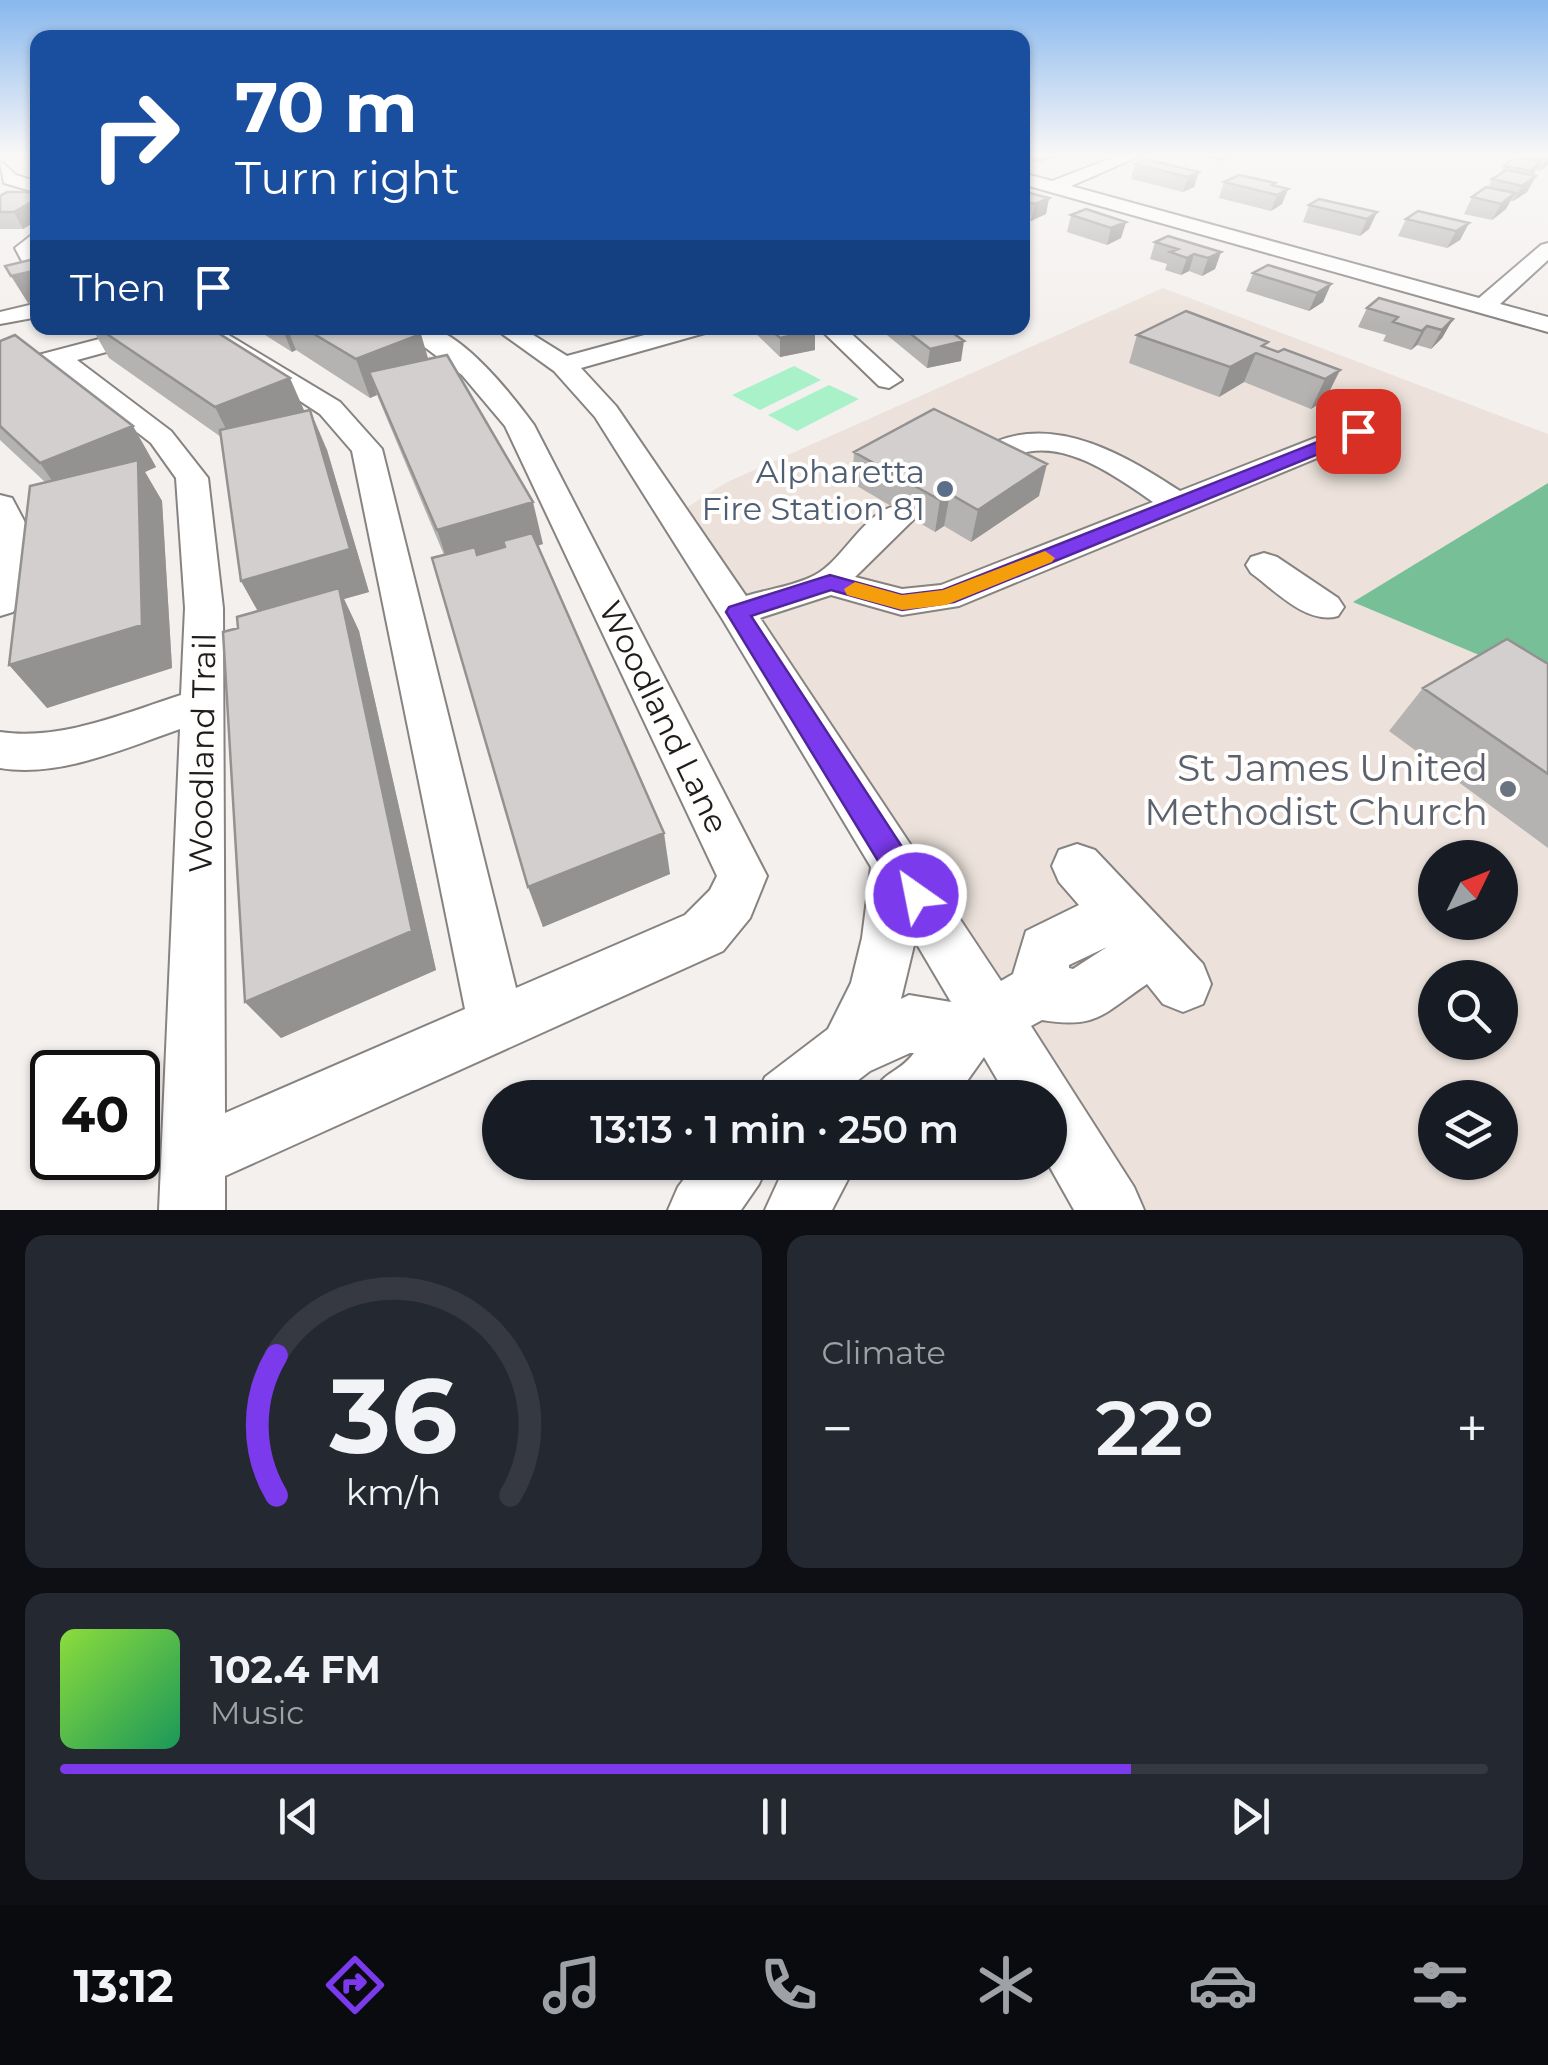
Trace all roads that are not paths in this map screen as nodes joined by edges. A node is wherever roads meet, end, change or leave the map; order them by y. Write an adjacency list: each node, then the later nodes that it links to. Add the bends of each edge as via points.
1 (1141, 211): 3 (street)
2 (1548, 248): 3 (street)
3 (1483, 307): 6 (street)
4 (30, 312): 5 (street)
5 (5, 318)
6 (1548, 325)
7 (142, 335): 13 (street)
8 (213, 335): 34 (street, via 330,408 367,450)
9 (421, 335): 34 (street, Woodland Lane, via 490,387 519,425 742,876 729,909 704,933)
10 (516, 335): 14 (street)
11 (672, 335): 14 (street)
12 (839, 335): 16 (street)
13 (58, 358): 15 (street); 27 (street, Woodland Trail, via 161,436 192,478 204,608)
14 (563, 366): 26 (street, via 606,412)
15 (0, 373)
16 (889, 380)
17 (1358, 431): 19 (street)
18 (978, 464): 19 (street, via 1019,444 1048,444 1124,468)
19 (1178, 504): 23 (street, via 946,597 902,602)
20 (0, 505): 24 (street, via 13,532)
21 (903, 514): 23 (street)
22 (1264, 565): 25 (street)
23 (830, 583): 26 (street)
24 (0, 603)
25 (1325, 607)
26 (737, 612): 29 (street)
27 (203, 704): 28 (street, via 68,746); 40 (street, Woodland Trail)
28 (0, 750)
29 (896, 865): 33 (street); 35 (street, via 877,989)
30 (1077, 866): 31 (street)
31 (1137, 932): 32 (street); 33 (street, via 1134,961 1078,998)
32 (1183, 984)
33 (999, 1013): 35 (street, via 909,1024); 37 (street); 38 (street)
34 (497, 1024): 40 (street, Woodland Lane)
35 (849, 1050): 36 (street)
36 (810, 1080)
37 (932, 1080)
38 (1034, 1080)
39 (1067, 1138): 46 (street)
40 (196, 1157): 43 (street, Woodland Trail)
41 (723, 1180): 44 (street)
42 (812, 1180): 45 (street)
43 (192, 1210)
44 (701, 1210)
45 (798, 1210)
46 (1110, 1210)

